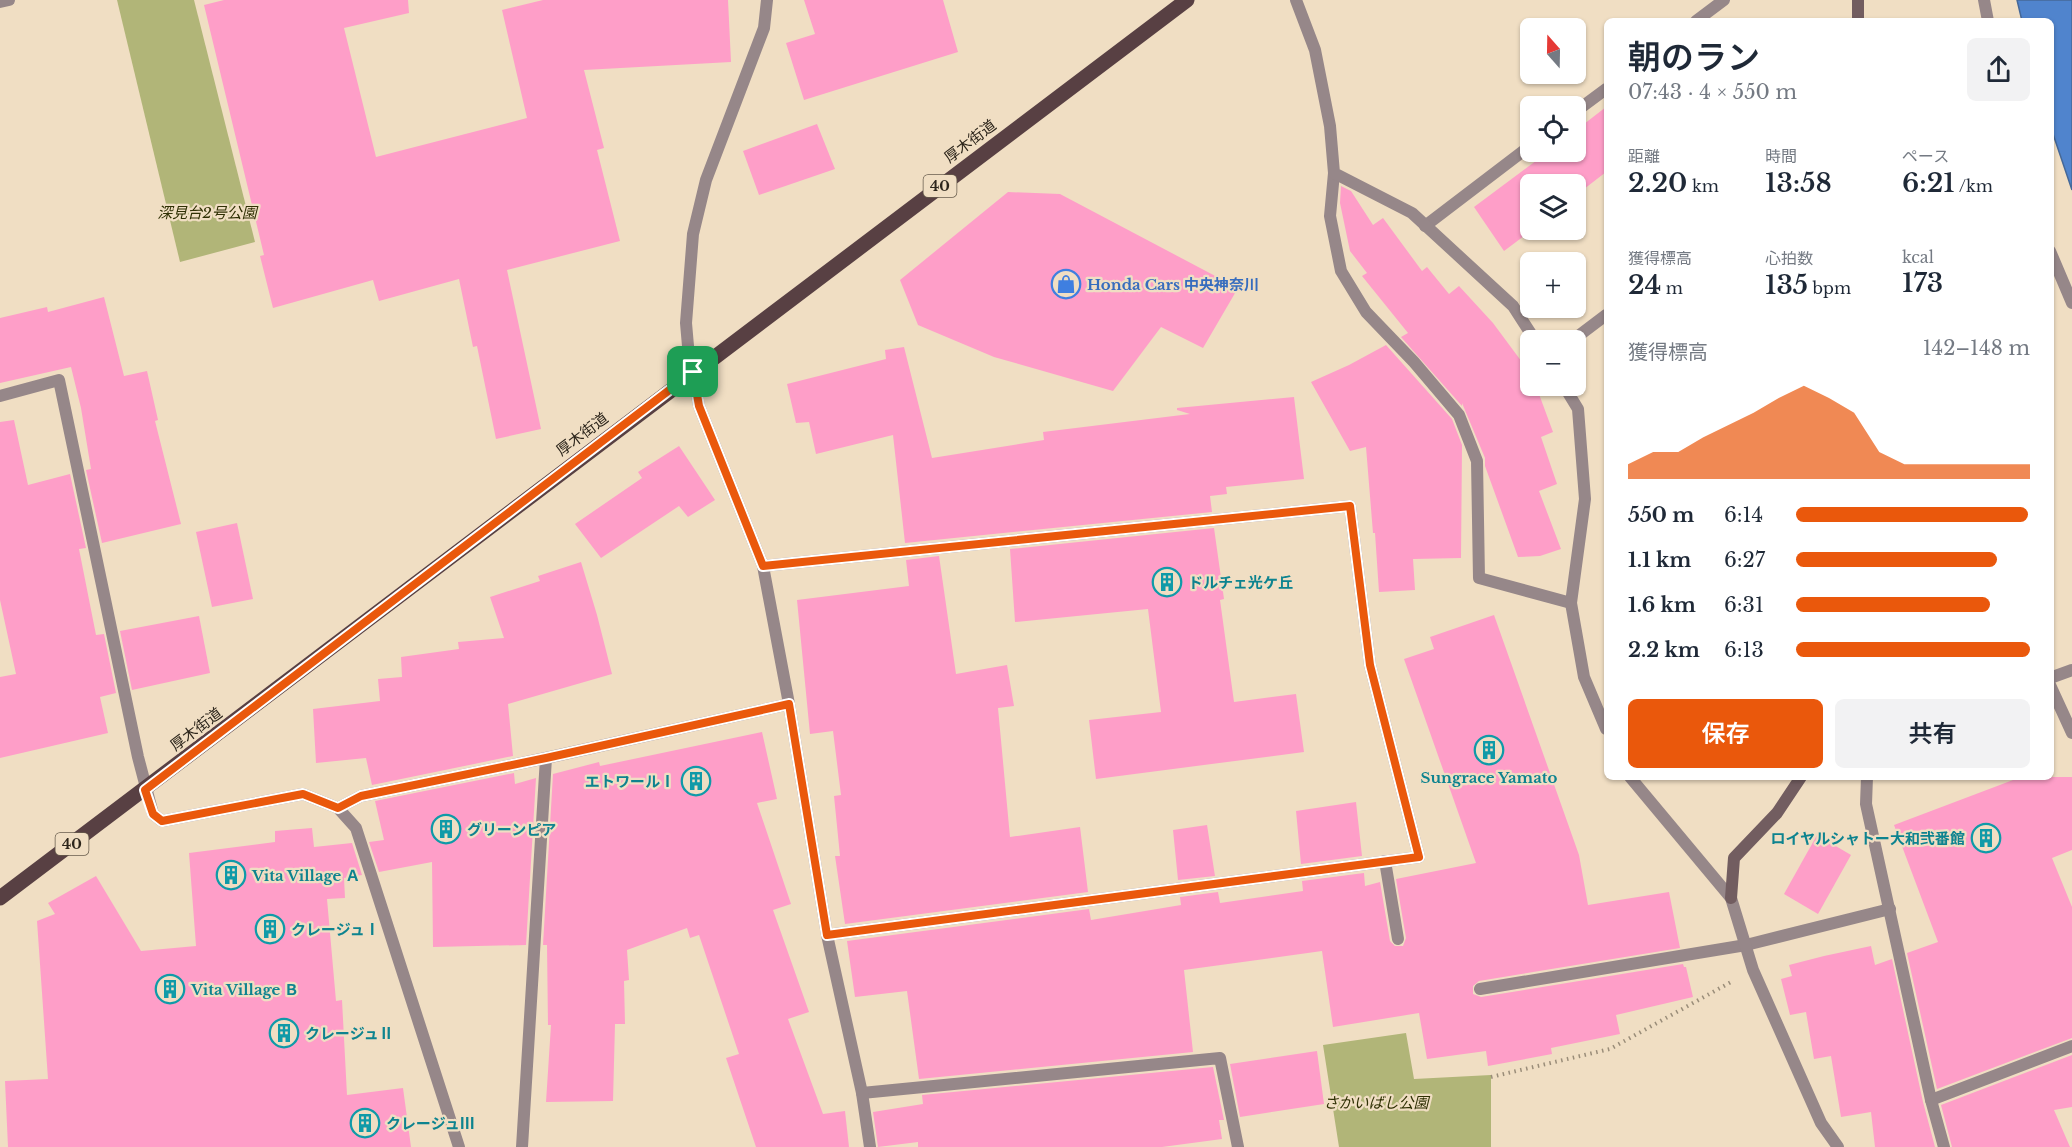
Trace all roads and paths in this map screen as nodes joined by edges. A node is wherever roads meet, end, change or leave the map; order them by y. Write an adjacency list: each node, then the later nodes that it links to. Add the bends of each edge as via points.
1 (9, 0): 8 (street)
2 (767, 0): 22 (street, via 764,28 706,180 693,234 686,323)
3 (1187, 0): 22 (main road, 厚木街道 / 40)
4 (1296, 0): 15 (street, via 1315,50 1330,126)
5 (1724, 0): 9 (street)
6 (1858, 0): 10 (street)
7 (1984, 0): 11 (street)
8 (0, 2)
9 (1700, 18)
10 (1858, 18)
11 (1987, 18)
12 (1604, 90): 13 (street)
13 (1586, 103)
14 (1520, 154): 16 (street)
15 (1334, 173): 16 (street, via 1412,213); 26 (street, via 1330,216 1341,272 1366,312 1459,415 1477,461 1479,578)
16 (1425, 226): 20 (street, via 1513,306)
17 (2054, 260): 18 (street)
18 (2072, 303)
19 (1604, 317): 21 (street)
20 (1529, 330)
21 (1586, 330)
22 (693, 372): 25 (street, via 699,406); 37 (main road, 厚木街道 / 40)
23 (0, 396): 37 (street, via 59,380)
24 (1570, 396): 26 (street, via 1578,409 1585,499)
25 (763, 566): 30 (street); 39 (street, via 1350,506 1370,665 1419,857)
26 (1571, 603): 31 (street, via 1584,677)
27 (2072, 670): 28 (street)
28 (2054, 677)
29 (2054, 694): 32 (street)
30 (789, 704): 33 (street); 43 (street)
31 (1604, 724)
32 (2072, 733)
33 (546, 758): 38 (street, via 361,796); 53 (street)
34 (1633, 780): 41 (street)
35 (1799, 780): 41 (street, via 1777,813 1734,858)
36 (1867, 780): 42 (street, via 1866,804)
37 (145, 790): 38 (street, via 153,814 162,821 303,794); 40 (main road, 厚木街道 / 40)
38 (338, 808): 52 (street, via 357,828)
39 (1385, 861): 43 (street); 44 (street)
40 (0, 898)
41 (1731, 898): 45 (street)
42 (1890, 909): 45 (street); 51 (street)
43 (827, 935): 50 (street)
44 (1398, 939)
45 (1746, 945): 46 (street); 47 (street)
46 (1753, 970): 49 (path, via 1610,1049); 56 (street, via 1821,1123)
47 (1480, 989)
48 (2072, 1046): 51 (street)
49 (1491, 1077)
50 (862, 1094): 54 (street); 55 (street, via 1220,1058)
51 (1931, 1100): 57 (street)
52 (459, 1147)
53 (522, 1147)
54 (870, 1147)
55 (1238, 1147)
56 (1838, 1147)
57 (1944, 1147)

